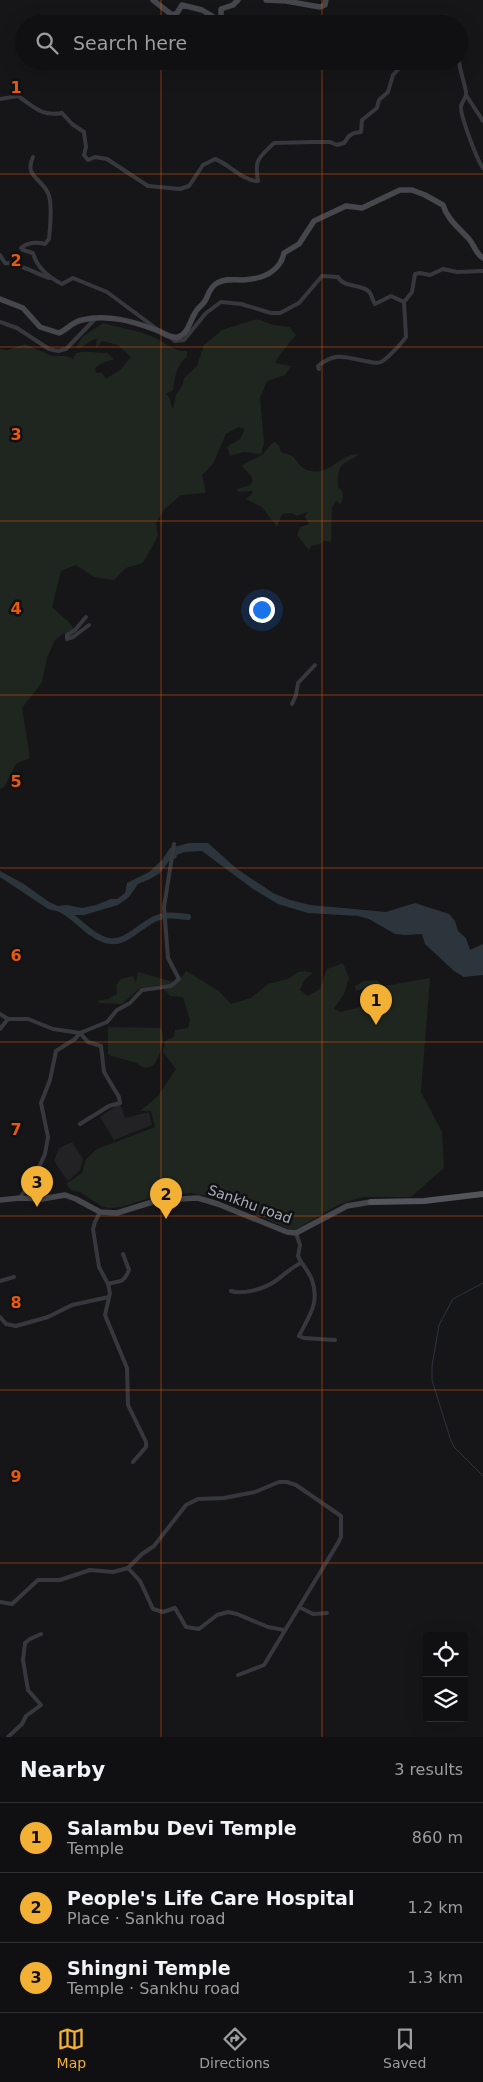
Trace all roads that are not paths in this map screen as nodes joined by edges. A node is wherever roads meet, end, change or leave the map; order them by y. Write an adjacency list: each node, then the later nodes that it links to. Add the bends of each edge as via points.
1 (153, 0): 5 (street, via 172,14 177,13 182,5)
2 (238, 0): 6 (street, via 223,7)
3 (266, 0): 4 (street, via 286,0 320,7)
4 (326, 0)
5 (210, 15)
6 (221, 15)
7 (398, 70): 10 (street, via 377,108 362,120 360,132 348,136 344,143 274,143 257,161 258,181 251,181 215,159 203,165 189,186 180,189 148,186 107,159 95,157 88,160 84,155 84,132 62,113 51,115 41,112 18,96)
8 (461, 70): 9 (street)
9 (466, 95): 11 (street); 13 (street, via 461,105 462,118)
10 (0, 99)
11 (483, 121)
12 (33, 157): 17 (street, via 31,172 49,193 49,239 46,244 25,244 21,248 33,253)
13 (483, 168)
14 (0, 255): 17 (street, via 5,263 16,264)
15 (483, 258): 23 (street, via 446,215 443,205 412,190 400,190 362,208 346,206 314,220 299,244 284,253 276,270 268,275 245,280 225,279 215,284 186,332 177,337)
16 (483, 272): 19 (street, via 443,269 430,275 415,274 412,292)
17 (48, 278): 22 (street, via 62,284 73,278 107,292)
18 (0, 299): 20 (street, via 23,308 40,327 59,333 80,320)
19 (404, 302): 23 (street, via 391,296 375,304 369,291 345,283 338,276 327,276 319,279 299,303 280,314 221,302 206,313 184,340 175,341); 24 (street, via 406,338 384,360 374,363 334,356 318,366)
20 (96, 318): 21 (street, via 66,349 58,351); 22 (street, via 117,318)
21 (0, 322)
22 (159, 330): 23 (street)
23 (168, 336)
24 (319, 369)
25 (86, 616): 26 (street, via 67,635 67,639)
26 (89, 625)
27 (315, 665): 28 (street, via 298,684)
28 (292, 704)
29 (174, 844): 33 (street, via 164,913 168,958 178,981 166,987 142,990 107,1022)
30 (0, 1014): 31 (street)
31 (8, 1019): 32 (street); 33 (street, via 28,1019)
32 (0, 1029)
33 (80, 1033): 34 (street, via 88,1042 101,1046 104,1072 120,1103 108,1106); 36 (street, via 55,1053 41,1103 48,1137 45,1154)
34 (80, 1124)
35 (483, 1194): 38 (main road, via 424,1202)
36 (20, 1198): 37 (street, Sankhu road); 39 (street, Sankhu road, via 66,1195)
37 (0, 1200)
38 (371, 1202): 40 (street, Sankhu road, via 347,1206)
39 (100, 1212): 40 (street, Sankhu road, via 117,1214 159,1200 198,1198); 45 (street, via 94,1230 99,1267)
40 (296, 1233): 42 (street)
41 (123, 1254): 45 (street, via 129,1270 125,1279)
42 (300, 1263): 46 (street, via 272,1284 242,1292); 49 (street, via 312,1279 315,1304 299,1336)
43 (14, 1277): 44 (street)
44 (0, 1282)
45 (108, 1284): 47 (street)
46 (231, 1291)
47 (109, 1297): 48 (street, via 72,1305 48,1317 16,1326 6,1324); 50 (street, via 105,1315 126,1368 128,1405 146,1442 146,1447)
48 (0, 1316)
49 (335, 1340)
50 (133, 1462)
51 (128, 1568): 52 (street, via 113,1572 90,1570 60,1580 38,1580 12,1604); 53 (street, via 154,1546 190,1502 255,1492 279,1482 292,1483 341,1516 341,1537); 55 (street, via 140,1581 153,1609 163,1612 175,1608 186,1627 199,1628 217,1615 228,1612)
52 (0, 1602)
53 (298, 1607): 54 (street, via 316,1615); 55 (street)
54 (326, 1613)
55 (284, 1630): 57 (street, via 264,1664)
56 (41, 1634): 58 (street, via 24,1643 23,1660 28,1690 42,1705 26,1716)
57 (238, 1675)
58 (8, 1737)

